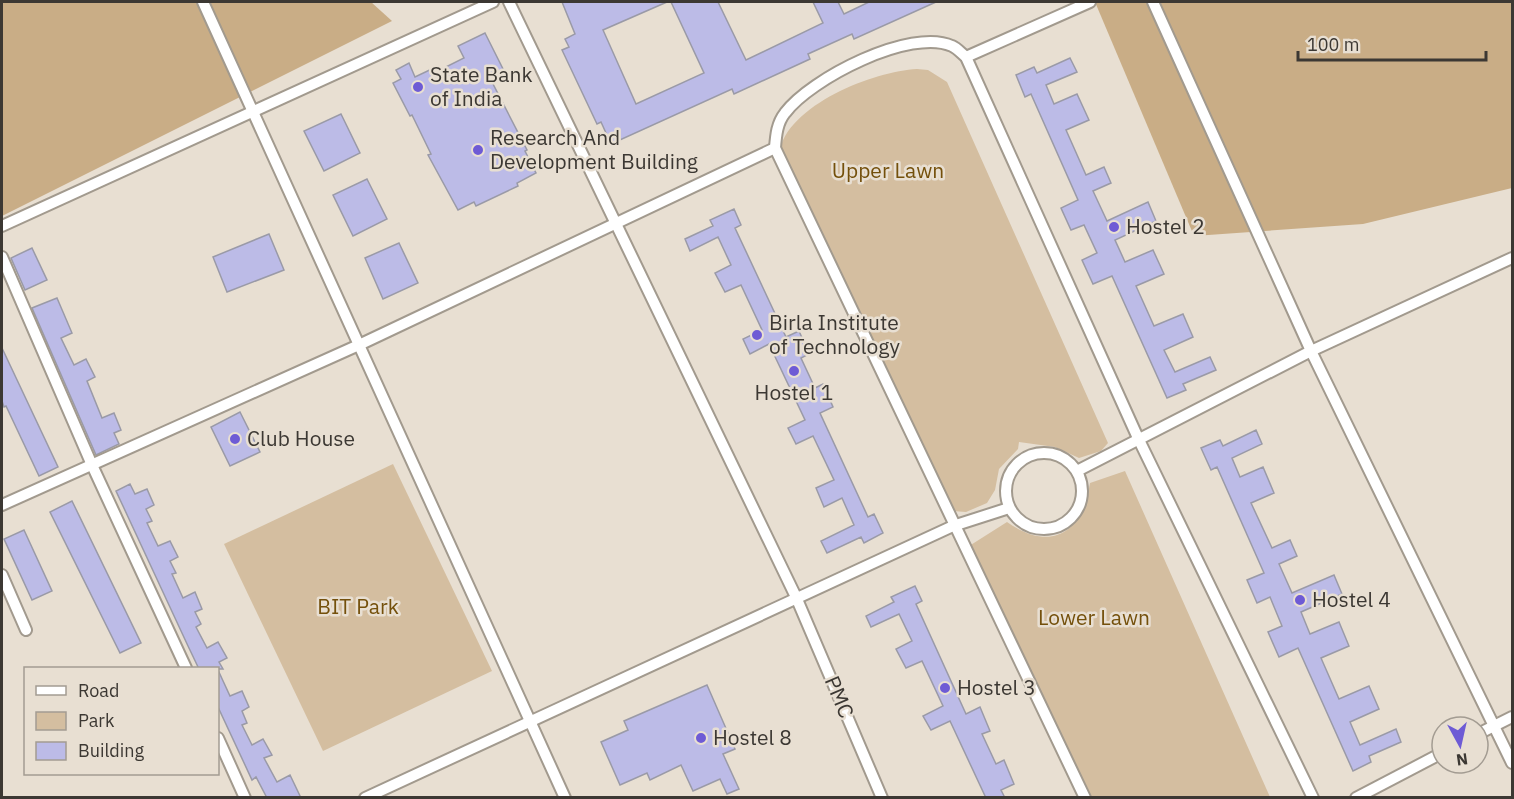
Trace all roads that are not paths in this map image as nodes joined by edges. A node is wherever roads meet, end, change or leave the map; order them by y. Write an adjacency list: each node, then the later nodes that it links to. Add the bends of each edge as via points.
1 (204, 2): 7 (street)
2 (493, 2): 7 (street)
3 (510, 2): 9 (street, PMC)
4 (1090, 2): 6 (street)
5 (1153, 2): 14 (street)
6 (966, 57): 8 (street, via 952,45 926,41 868,56 799,97 783,115); 15 (street)
7 (255, 111): 10 (street); 13 (street)
8 (775, 148): 9 (street); 20 (street)
9 (614, 222): 13 (street); 22 (street, PMC)
10 (2, 226)
11 (2, 257): 16 (street)
12 (1512, 258): 14 (street)
13 (361, 344): 16 (street); 26 (street)
14 (1311, 351): 15 (street); 27 (street)
15 (1138, 438): 17 (street); 37 (street)
16 (92, 465): 18 (street); 24 (street)
17 (1077, 471): 19 (street, via 1056,454 1026,456 1014,465 1007,478 1005,494); 19 (street, via 1083,488 1081,503 1061,526 1031,528)
18 (2, 505)
19 (1009, 508): 20 (street)
20 (953, 526): 22 (street); 36 (street)
21 (2, 575): 23 (street)
22 (796, 597): 26 (street); 35 (street, PMC)
23 (26, 630)
24 (185, 667)
25 (1512, 717): 27 (street)
26 (529, 721): 33 (street); 34 (street)
27 (1495, 725): 28 (street); 31 (street)
28 (1490, 728)
29 (219, 740): 32 (street)
30 (1430, 759): 38 (street)
31 (1512, 763)
32 (245, 798)
33 (365, 798)
34 (565, 798)
35 (882, 798)
36 (1085, 798)
37 (1313, 798)
38 (1356, 798)

